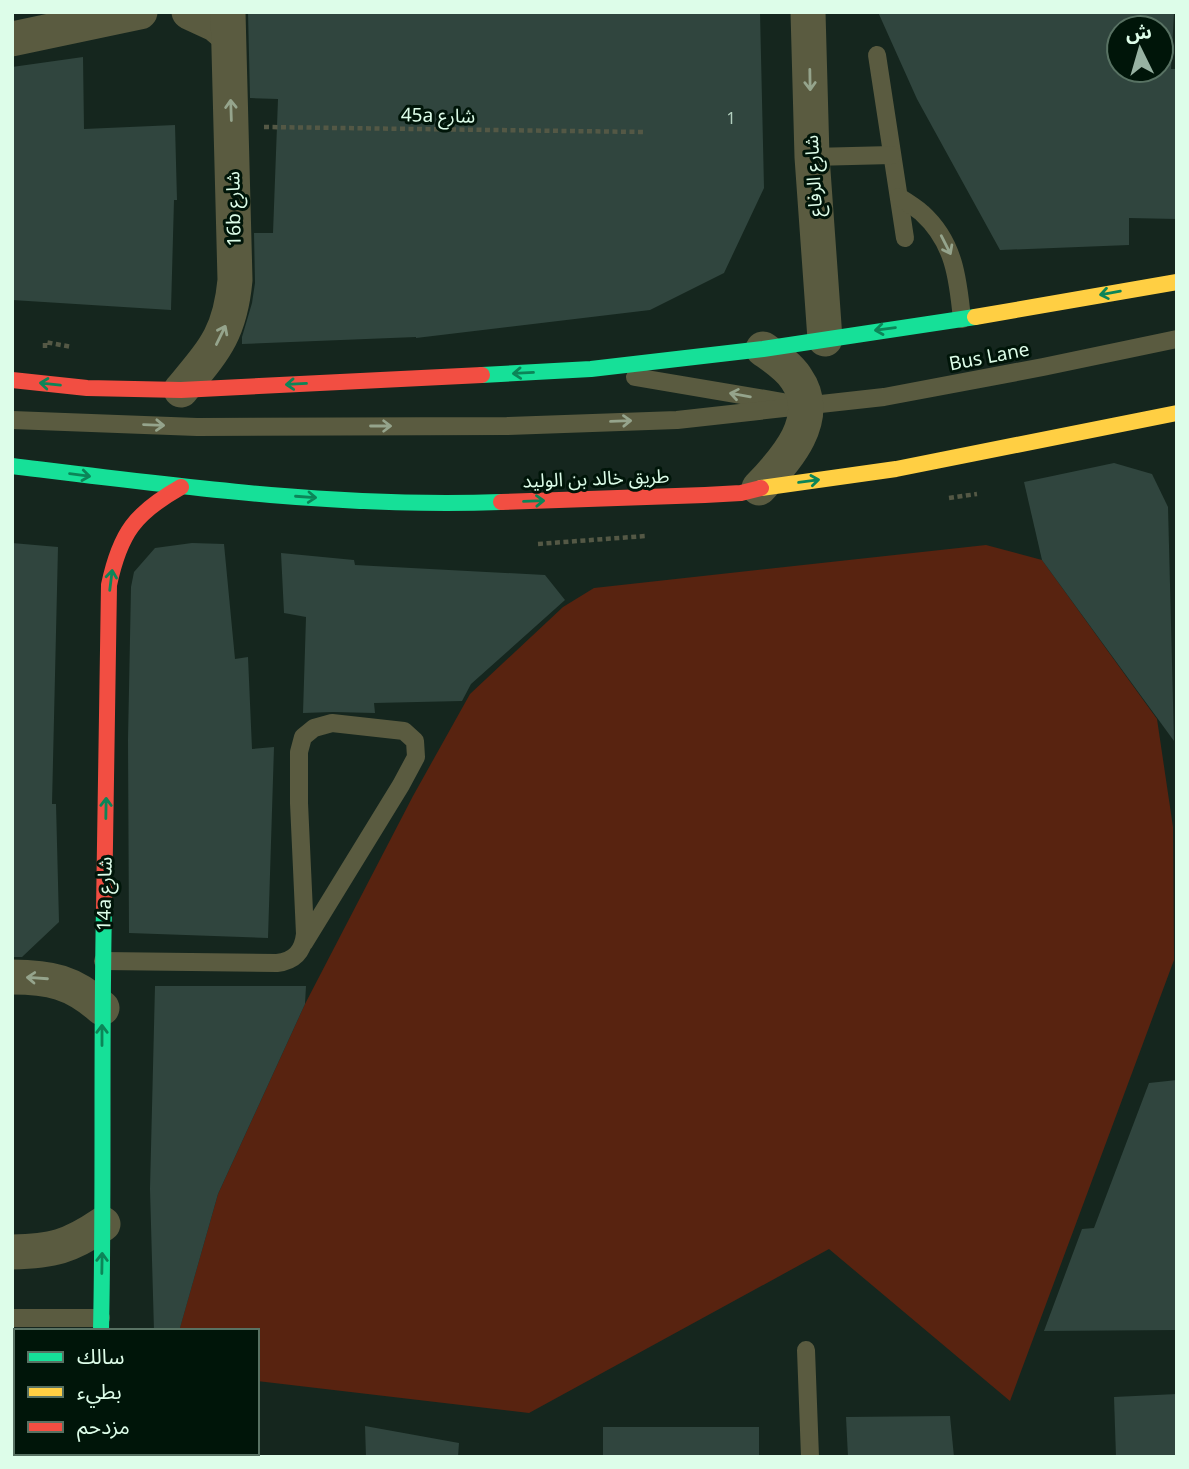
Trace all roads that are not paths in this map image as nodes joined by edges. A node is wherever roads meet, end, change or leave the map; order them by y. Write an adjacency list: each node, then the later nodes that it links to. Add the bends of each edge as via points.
1 (140, 12): 5 (street)
2 (189, 12): 4 (street, via 215,24)
3 (808, 12): 8 (street, شارع الرفاع, one-way to 8)
4 (228, 24): 18 (street, 16b شارع, one-way to 4, via 216,346 232,303)
5 (12, 39)
6 (877, 55): 7 (lane)
7 (892, 155): 8 (lane); 9 (lane)
8 (812, 157): 13 (street, شارع الرفاع)
9 (899, 197): 10 (lane); 12 (lane, one-way to 12, via 922,212 953,257)
10 (905, 238)
11 (1177, 282): 12 (main road, one-way to 12)
12 (962, 319): 13 (main road, one-way to 13)
13 (824, 339): 15 (main road)
14 (1177, 339): 19 (lane, Bus Lane, via 884,397)
15 (763, 349): 16 (main road); 19 (street, via 796,376)
16 (591, 369): 18 (main road, one-way to 18); 19 (lane, one-way to 16)
17 (12, 380): 18 (main road, one-way to 17, via 87,388)
18 (181, 390)
19 (807, 407): 21 (lane, Bus Lane, one-way to 19, via 197,427 507,426 677,420); 24 (street, via 796,442)
20 (1177, 413): 24 (main road, طريق خالد بن الوليد, one-way to 20, via 896,469)
21 (12, 420)
22 (12, 466): 23 (main road, طريق خالد بن الوليد, one-way to 23)
23 (181, 487): 24 (main road, طريق خالد بن الوليد, one-way to 24, via 442,504 705,495); 26 (main road, 14a شارع, one-way to 23, via 109,585 124,536 139,516)
24 (759, 488)
25 (304, 943): 25 (lane, via 299,803 303,737 332,723 404,731 415,741 416,757); 26 (lane, via 286,962)
26 (103, 961): 28 (main road, 14a شارع)
27 (12, 977): 28 (street, one-way to 27, via 70,985)
28 (102, 1008): 29 (main road, 14a شارع, one-way to 28)
29 (103, 1224): 30 (street, via 69,1244); 32 (main road, 14a شارع, one-way to 29)
30 (12, 1252)
31 (12, 1318): 32 (lane)
32 (101, 1324)
33 (806, 1350): 34 (lane)
34 (810, 1457)

